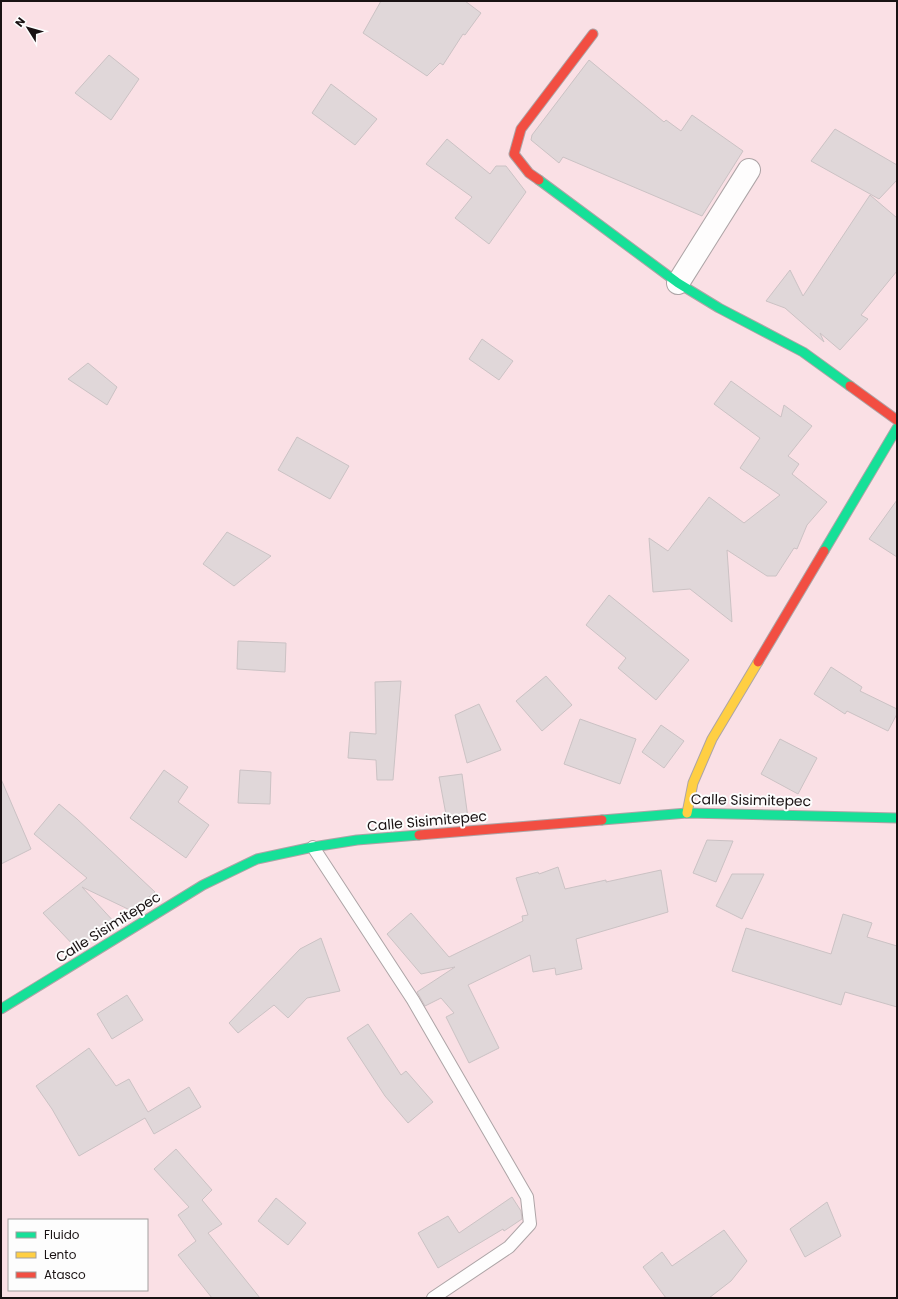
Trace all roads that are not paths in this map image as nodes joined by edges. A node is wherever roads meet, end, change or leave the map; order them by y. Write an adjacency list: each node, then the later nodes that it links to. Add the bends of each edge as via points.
1 (593, 34): 3 (street, via 521,129 514,154 528,173)
2 (749, 170): 3 (street)
3 (678, 283): 4 (street, via 719,308 803,352)
4 (897, 420)
5 (897, 428): 6 (street, via 712,739 692,783)
6 (687, 813): 7 (street, Calle Sisimitepec); 8 (street, Calle Sisimitepec, via 358,840)
7 (897, 818)
8 (313, 847): 9 (street, Calle Sisimitepec, via 257,859 203,885); 10 (lane, via 413,1000 527,1197 530,1224 509,1247)
9 (1, 1009)
10 (433, 1298)

